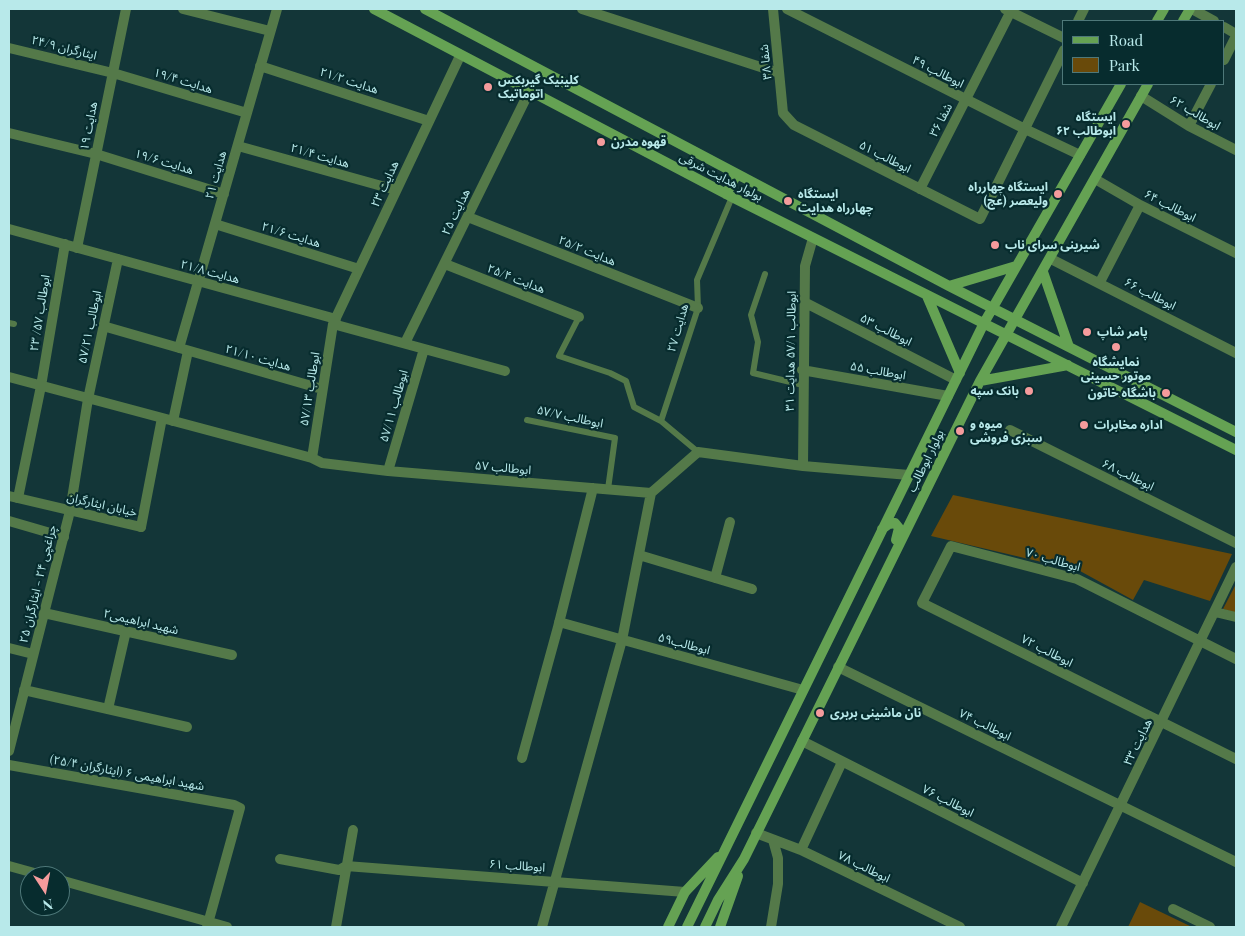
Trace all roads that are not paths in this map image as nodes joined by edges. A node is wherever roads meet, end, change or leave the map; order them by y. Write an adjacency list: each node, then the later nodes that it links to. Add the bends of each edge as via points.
1 (126, 9): 25 (street, هدایت ۱۹)
2 (183, 9): 17 (street)
3 (277, 9): 17 (street, هدایت ۲۱)
4 (374, 9): 22 (main road, بولوار هدایت شرقی)
5 (425, 9): 12 (main road, بولوار هدایت شرقی)
6 (582, 9): 26 (street)
7 (773, 9): 26 (street, شفا ۳۸)
8 (787, 9): 32 (street, ابوطالب ۴۹)
9 (1164, 9): 13 (main road)
10 (1191, 9): 14 (main road); 15 (street)
11 (1009, 10): 19 (street); 32 (street, شفا ۳۶)
12 (435, 11): 43 (main road, بولوار هدایت شرقی)
13 (1158, 20)
14 (1184, 20)
15 (1212, 20)
16 (1225, 28): 18 (street)
17 (270, 31): 24 (street, هدایت ۲۱)
18 (1236, 35): 23 (street)
19 (1062, 37)
20 (9, 48): 25 (street, ایثارگران ۲۴/۹)
21 (1062, 54): 37 (street)
22 (460, 56): 30 (main road, بولوار هدایت شرقی); 35 (street, هدایت ۲۳)
23 (1225, 58)
24 (260, 66): 34 (street, هدایت ۲۱); 35 (street, هدایت ۲۱/۲)
25 (113, 73): 34 (street, هدایت ۱۹/۴); 41 (street, هدایت ۱۹)
26 (779, 73): 33 (street, شفا ۳۸)
27 (1120, 85): 42 (main road, بولوار ابوطالب)
28 (1147, 85): 31 (main road, بولوار ابوطالب)
29 (1210, 85): 36 (street)
30 (529, 92): 48 (main road, بولوار هدایت شرقی); 50 (street, هدایت ۲۵)
31 (1141, 96): 36 (street, ابوطالب ۶۲); 44 (main road, بولوار ابوطالب)
32 (965, 99): 37 (street, ابوطالب ۴۹); 45 (street, شفا ۳۶)
33 (783, 112): 45 (street, ابوطالب ۵۱, via 794,125)
34 (247, 113): 39 (street, هدایت ۲۱)
35 (430, 121): 46 (street, هدایت ۲۳)
36 (1189, 126): 40 (street, ابوطالب ۶۲)
37 (1025, 129): 42 (street, ابوطالب ۴۹); 45 (street, ابوطالب ۵۱, via 980,219)
38 (9, 134): 41 (street, هدایت ۱۹/۶)
39 (238, 146): 46 (street, هدایت ۲۱/۴); 47 (street, هدایت ۲۱)
40 (1236, 150)
41 (96, 154): 47 (street, هدایت ۱۹/۶); 55 (street, هدایت ۱۹)
42 (1080, 155): 60 (main road, بولوار ابوطالب)
43 (737, 174): 48 (main road); 66 (main road, بولوار هدایت شرقی)
44 (1095, 179): 49 (street, ابوطالب ۶۴); 58 (main road, بولوار ابوطالب)
45 (920, 188)
46 (396, 190): 61 (street, هدایت ۲۳)
47 (224, 194): 51 (street, هدایت ۲۱)
48 (729, 196): 53 (main road, بولوار هدایت شرقی); 69 (lane, هدایت ۲۷, via 697,280)
49 (1140, 205): 56 (street, ابوطالب ۶۴); 65 (street)
50 (468, 217): 59 (street, هدایت ۲۵); 69 (street, هدایت ۲۵/۲)
51 (215, 224): 61 (street, هدایت ۲۱/۶); 64 (street, هدایت ۲۱)
52 (9, 229): 54 (street, هدایت ۲۱/۸)
53 (812, 238): 67 (main road, بولوار هدایت شرقی); 68 (street, ابوطالب ۵۷/۱ هدایت ۳۱, via 805,266)
54 (65, 244): 55 (street, هدایت ۲۱/۸); 89 (street, ابوطالب ۵۷/ ۲۳)
55 (77, 248): 57 (street, هدایت ۲۱/۸)
56 (1236, 253)
57 (118, 259): 64 (street, هدایت ۲۱/۸); 75 (street, ابوطالب ۵۷/۲۱)
58 (1051, 259): 62 (main road, بولوار ابوطالب); 65 (street, ابوطالب ۶۶)
59 (444, 264): 71 (street, هدایت ۲۵/۴); 77 (street, هدایت ۲۵)
60 (1016, 266): 66 (main road); 70 (main road, بولوار ابوطالب)
61 (360, 269): 73 (street, هدایت ۲۳)
62 (1043, 272): 72 (main road, بولوار ابوطالب); 78 (main road)
63 (765, 274): 88 (lane, via 751,315 758,342 754,372)
64 (198, 282): 73 (street, هدایت ۲۱/۸); 80 (street, هدایت ۲۱)
65 (1100, 282): 81 (street, ابوطالب ۶۶)
66 (949, 286): 70 (main road, بولوار هدایت شرقی)
67 (927, 296): 74 (main road, بولوار هدایت شرقی); 85 (main road)
68 (804, 302): 83 (street, ابوطالب ۵۷/۱ هدایت ۳۱); 85 (street, ابوطالب ۵۳)
69 (698, 308): 95 (lane, هدایت ۲۷)
70 (993, 308): 72 (main road, بولوار هدایت شرقی); 74 (main road, بولوار ابوطالب)
71 (579, 317): 95 (lane, via 559,356 626,381 634,408)
72 (1015, 320): 76 (main road, بولوار ابوطالب); 78 (main road, بولوار هدایت شرقی)
73 (334, 322): 77 (street, هدایت ۲۱/۸); 90 (street, ابوطالب ۵۷/۱۳)
74 (984, 324): 76 (main road, بولوار هدایت شرقی); 85 (main road, بولوار ابوطالب)
75 (103, 326): 80 (street, هدایت ۲۱/۱۰); 92 (street, ابوطالب ۵۷/۲۱)
76 (1007, 335): 82 (main road, بولوار هدایت شرقی); 87 (main road, بولوار ابوطالب)
77 (406, 343): 79 (street, هدایت ۲۱/۸)
78 (1069, 348): 98 (main road, بولوار هدایت شرقی)
79 (424, 349): 84 (street, هدایت ۲۱/۸); 103 (street, ابوطالب ۵۷/۱۱)
80 (184, 350): 90 (street, هدایت ۲۱/۱۰); 96 (street, هدایت ۲۱)
81 (1236, 352)
82 (1068, 365): 87 (main road); 99 (main road, بولوار هدایت شرقی)
83 (802, 370): 88 (street, ابوطالب ۵۷/۱ هدایت ۳۱); 91 (street, ابوطالب ۵۵)
84 (505, 371)
85 (958, 376): 91 (main road, بولوار ابوطالب)
86 (9, 377): 89 (street, ابوطالب ۵۷)
87 (980, 381): 116 (main road, بولوار ابوطالب)
88 (803, 385): 102 (street, ابوطالب ۵۷/۱ هدایت ۳۱)
89 (41, 386): 92 (street, ابوطالب ۵۷); 108 (street, ابوطالب ۵۷/ ۲۳)
90 (322, 389): 101 (street, ابوطالب ۵۷/۱۳)
91 (948, 396): 104 (main road, بولوار ابوطالب)
92 (88, 399): 93 (street, ابوطالب ۵۷); 109 (street, ابوطالب ۵۷/۲۱)
93 (162, 418): 96 (street, ابوطالب ۵۷); 109 (street, خیابان ایثارگران, via 141,527)
94 (527, 420): 106 (lane, ابوطالب ۵۷/۷, via 615,438)
95 (661, 420): 100 (lane)
96 (173, 421): 101 (street, ابوطالب ۵۷)
97 (1010, 430): 114 (street, ابوطالب ۶۸)
98 (1236, 432)
99 (1236, 450)
100 (698, 452): 102 (street); 107 (street)
101 (312, 458): 103 (street, ابوطالب ۵۷, via 322,463)
102 (803, 466): 104 (street)
103 (388, 471): 105 (street, ابوطالب ۵۷)
104 (909, 475): 112 (main road, بولوار ابوطالب)
105 (593, 488): 106 (street, ابوطالب ۵۷); 124 (street)
106 (608, 489): 107 (street, ابوطالب ۵۷)
107 (651, 493): 115 (street)
108 (13, 497): 109 (street, خیابان ایثارگران)
109 (70, 511): 113 (street, چراغچی ۲۴ - ایثارگران ۲۵)
110 (9, 521): 113 (street)
111 (730, 522): 118 (street)
112 (882, 529): 116 (main road, via 889,524 899,528 888,556); 134 (main road, بولوار ابوطالب)
113 (64, 536): 121 (street, چراغچی ۲۴ - ایثارگران ۲۵)
114 (1236, 543)
115 (638, 555): 118 (street); 126 (street)
116 (889, 564): 132 (main road, بولوار ابوطالب)
117 (1236, 568): 122 (street, هدایت ۳۳)
118 (715, 578): 119 (street)
119 (752, 589)
120 (922, 603): 127 (street, ابوطالب ۷۰, via 951,546 1077,579); 136 (street, ابوطالب ۷۲)
121 (44, 612): 125 (street, شهید ابراهیمی۲); 129 (street, چراغچی ۲۴ - ایثارگران ۲۵)
122 (1215, 612): 123 (street); 127 (street, هدایت ۳۳)
123 (1236, 617)
124 (559, 622): 126 (street, ابوطالب۵۹); 141 (street)
125 (126, 631): 130 (street, شهید ابراهیمی۲); 135 (street)
126 (622, 640): 134 (street, ابوطالب۵۹); 155 (street)
127 (1200, 641): 131 (street); 136 (street, هدایت ۳۳)
128 (9, 648): 129 (street)
129 (34, 654): 133 (street, چراغچی ۲۴ - ایثارگران ۲۵)
130 (232, 655)
131 (1236, 659)
132 (838, 667): 139 (main road, بولوار ابوطالب); 145 (street, ابوطالب ۷۴)
133 (24, 690): 135 (street); 138 (street, چراغچی ۲۴ - ایثارگران ۲۵)
134 (803, 690): 149 (main road, بولوار ابوطالب)
135 (108, 709): 137 (street)
136 (1161, 722): 142 (street, ابوطالب ۷۲); 145 (street, هدایت ۳۳)
137 (186, 727)
138 (10, 739): 140 (street, چراغچی ۲۴ - ایثارگران ۲۵)
139 (802, 741): 143 (street, ابوطالب ۷۶); 147 (main road, بولوار ابوطالب)
140 (9, 751)
141 (522, 758)
142 (1236, 759)
143 (842, 762): 150 (street); 157 (street, ابوطالب ۷۶)
144 (9, 765): 160 (street, شهید ابراهیمی ۶ (ایثارگران ۲۵/۴), via 240,808)
145 (1121, 805): 153 (street, ابوطالب ۷۴); 157 (street, هدایت ۳۳)
146 (353, 830): 154 (street)
147 (756, 833): 148 (street, ابوطالب ۷۸); 152 (main road, بولوار ابوطالب)
148 (773, 840): 150 (street, ابوطالب ۷۸); 168 (street, via 778,858 778,884)
149 (724, 850): 158 (main road); 165 (main road, بولوار ابوطالب)
150 (801, 850): 169 (street, ابوطالب ۷۸)
151 (280, 859): 154 (street, ابوطالب ۶۱, via 339,870)
152 (744, 859): 166 (main road); 167 (main road)
153 (1236, 862)
154 (346, 866): 155 (street, ابوطالب ۶۱); 162 (street)
155 (554, 881): 158 (street, ابوطالب ۶۱); 163 (street)
156 (70, 883): 160 (street)
157 (1083, 883): 170 (street, هدایت ۳۳)
158 (685, 892): 164 (main road)
159 (1173, 909): 171 (street)
160 (208, 925): 161 (street)
161 (227, 927)
162 (336, 927)
163 (542, 927)
164 (668, 927)
165 (687, 927)
166 (705, 927)
167 (720, 927)
168 (771, 927)
169 (960, 927)
170 (1061, 927)
171 (1210, 927)

